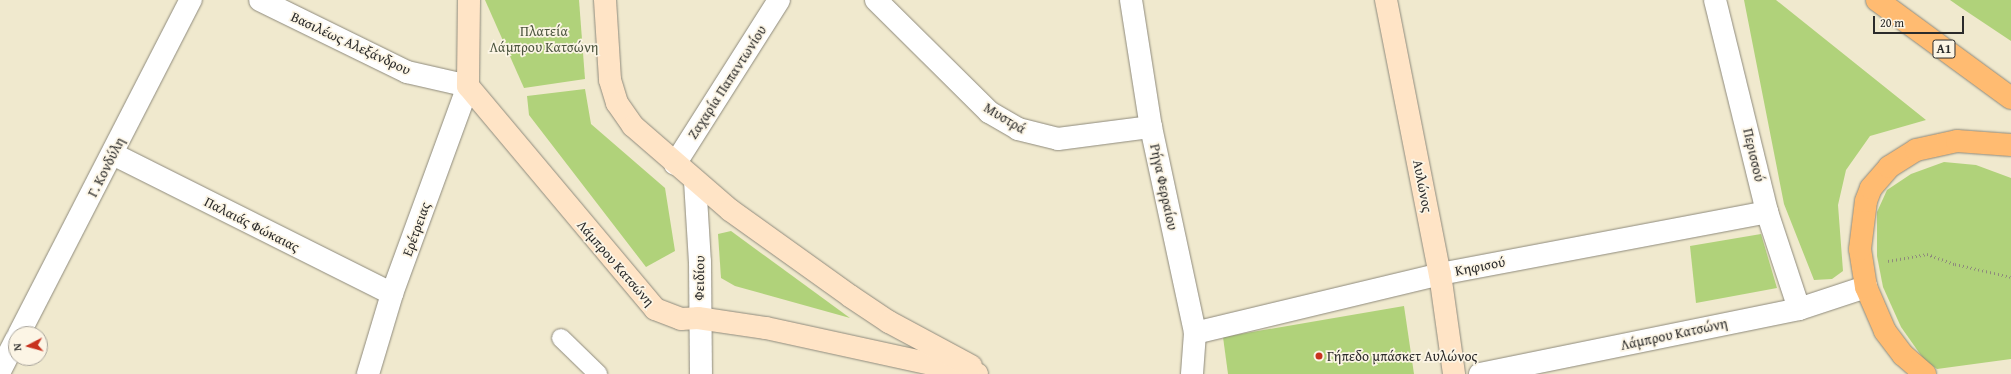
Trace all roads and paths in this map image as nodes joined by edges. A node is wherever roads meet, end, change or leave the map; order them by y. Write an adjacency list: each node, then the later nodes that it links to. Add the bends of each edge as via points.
1 (191, 0): 15 (street, Γ. Κονδύλη)
2 (260, 0): 11 (street, Βασιλέως Αλεξάνδρου, via 407,72)
3 (469, 0): 11 (street)
4 (605, 0): 16 (street, via 610,80 617,102 633,126)
5 (779, 0): 16 (street, Ζαχαρία Παπαντωνίου)
6 (876, 0): 13 (street, Μυστρά, via 989,112 1018,129 1058,139)
7 (1132, 0): 13 (street, Ρήγα Φερραίου)
8 (1386, 0): 19 (street, Αυλώνος)
9 (1715, 0): 18 (street, Περισσού)
10 (1877, 0): 12 (highway, Α1)
11 (468, 86): 22 (street, Ερέτρειας); 24 (street, Λάμπρου Κατσώνη, via 655,309 681,319)
12 (2011, 98)
13 (1151, 126): 26 (street, Ρήγα Φερραίου)
14 (2011, 145): 20 (highway, via 1957,141 1916,150 1889,167 1871,188 1862,216)
15 (112, 154): 22 (street, Παλαιάς Φώκαιας); 25 (street, Γ. Κονδύλη)
16 (675, 164): 17 (street)
17 (694, 181): 24 (street, Φειδίου, via 700,262); 34 (street, via 889,322)
18 (1767, 212): 19 (street, Κηφισού); 23 (street, Περισσού)
19 (1440, 274): 26 (street, Κηφισού); 36 (street, Αυλώνος)
20 (1864, 276): 21 (path, via 1927,254 1955,264); 23 (street, Λάμπρου Κατσώνη); 38 (highway, via 1885,331 1903,355)
21 (2011, 277)
22 (392, 294): 30 (street, Ερέτρειας)
23 (1799, 309): 37 (street, Λάμπρου Κατσώνη)
24 (698, 318): 32 (street, Φειδίου); 33 (street, Λάμπρου Κατσώνη, via 766,328)
25 (23, 326)
26 (1195, 333): 35 (street, Ρήγα Φερραίου)
27 (561, 338): 31 (lane)
28 (8, 356): 29 (street)
29 (0, 371)
30 (368, 374)
31 (598, 374)
32 (701, 374)
33 (977, 374)
34 (986, 374)
35 (1192, 374)
36 (1454, 374)
37 (1480, 374)
38 (1925, 374)

